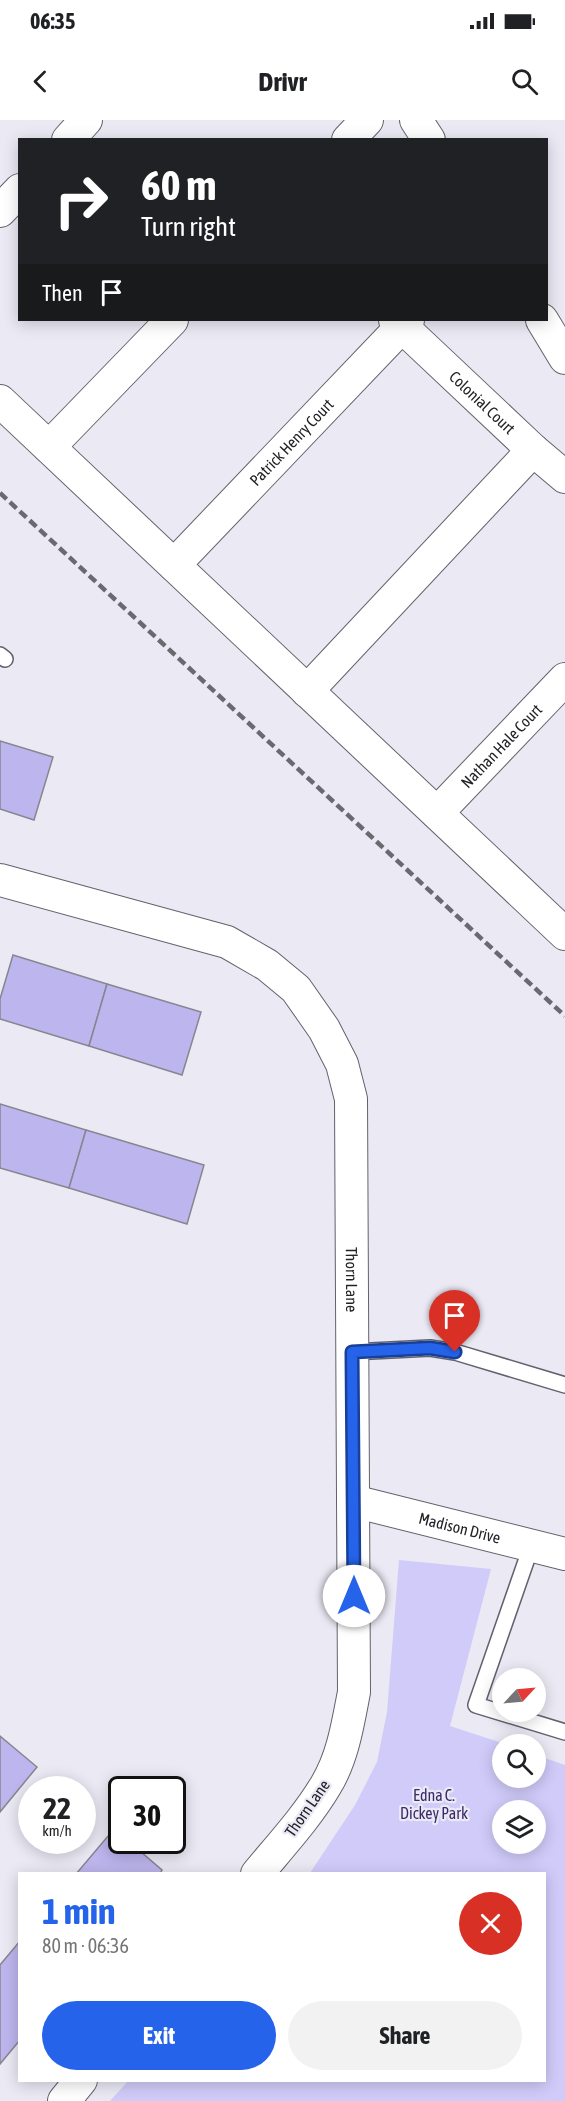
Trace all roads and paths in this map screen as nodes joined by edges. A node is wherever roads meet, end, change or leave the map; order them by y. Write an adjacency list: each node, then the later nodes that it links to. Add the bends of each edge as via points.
1 (86, 120): 4 (street)
2 (367, 120): 5 (street)
3 (416, 120): 6 (street)
4 (70, 138)
5 (350, 138)
6 (428, 138)
7 (18, 192): 8 (street)
8 (0, 211)
9 (171, 321): 14 (street)
10 (543, 321): 12 (street)
11 (402, 322): 15 (street, Colonial Court); 17 (street, Patrick Henry Court)
12 (565, 358)
13 (0, 401): 14 (street)
14 (49, 447): 17 (street)
15 (533, 450): 16 (street, Colonial Court); 19 (street)
16 (565, 477)
17 (174, 566): 19 (street)
18 (565, 679): 20 (street, Nathan Hale Court)
19 (307, 691): 20 (street)
20 (437, 813): 22 (street)
21 (0, 880): 23 (street, Thorn Lane, via 227,942 267,965 296,989 342,1064 351,1099)
22 (565, 934)
23 (352, 1352): 24 (lane, via 430,1348); 25 (street, Thorn Lane)
24 (565, 1385)
25 (353, 1501): 26 (street, Madison Drive); 29 (street, Thorn Lane, via 354,1692 345,1738 327,1784)
26 (532, 1544): 27 (street, Madison Drive); 28 (lane, via 477,1705)
27 (565, 1554)
28 (565, 1732)
29 (259, 1872)
30 (79, 2082): 31 (street)
31 (64, 2101)

